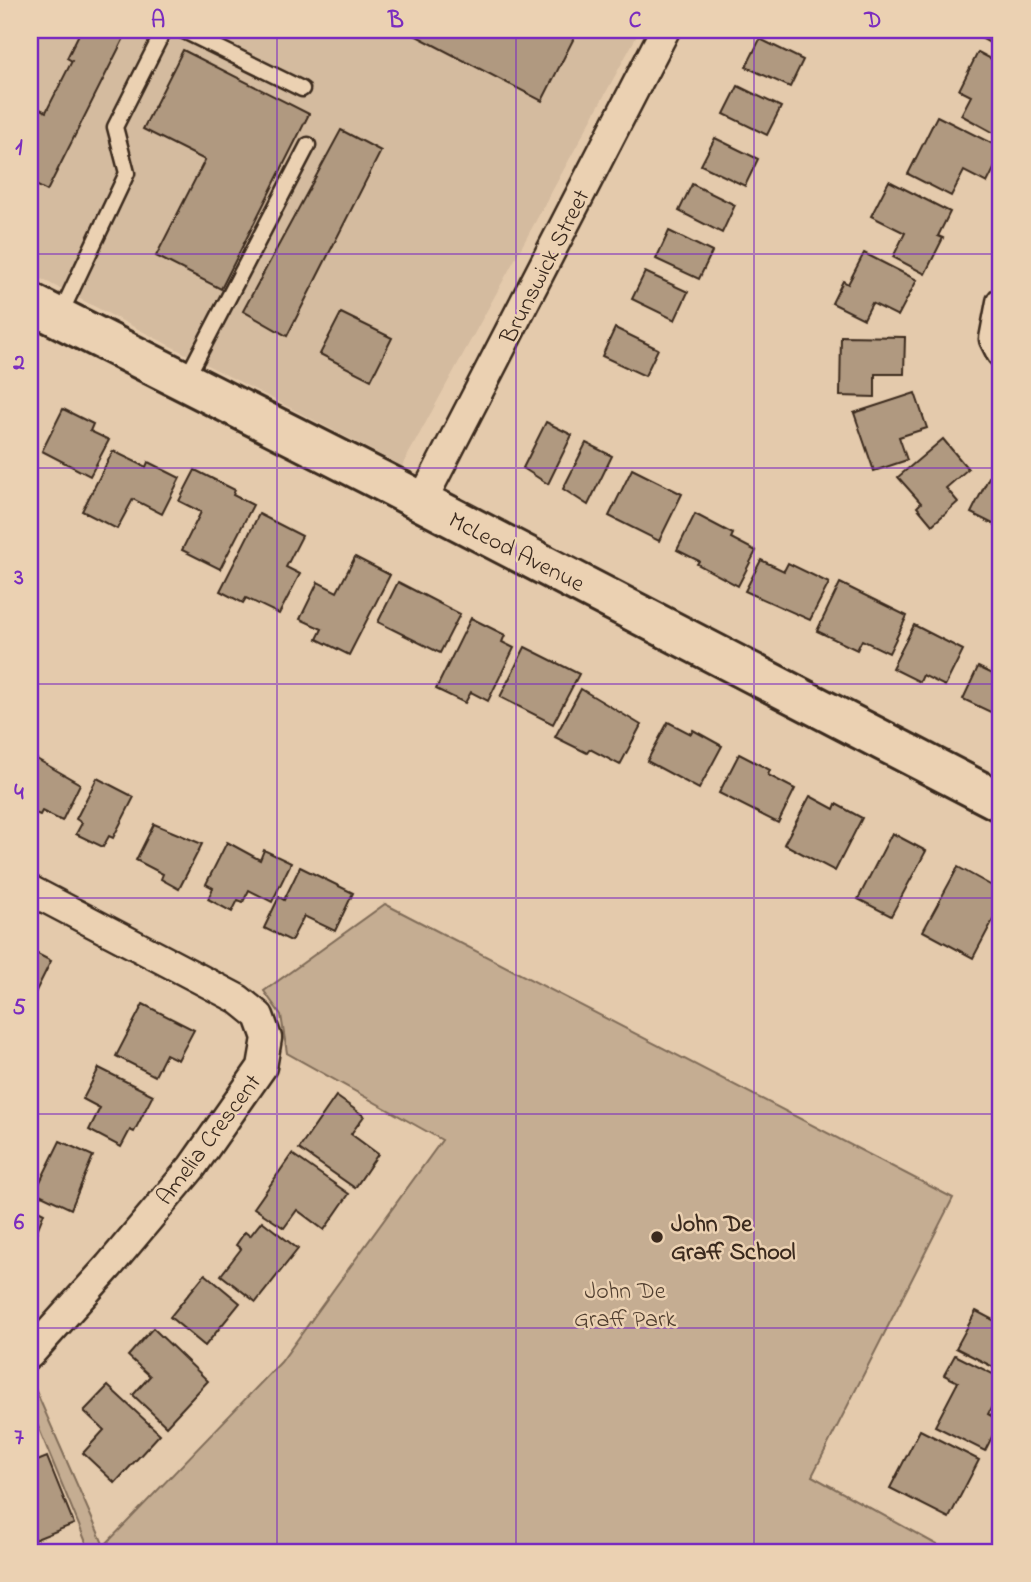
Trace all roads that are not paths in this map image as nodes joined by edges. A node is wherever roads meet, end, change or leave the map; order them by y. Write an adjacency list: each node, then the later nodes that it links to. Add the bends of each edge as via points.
1 (164, 30): 7 (lane, via 115,127 127,173)
2 (183, 30): 4 (lane)
3 (665, 30): 10 (street, Brunswick Street)
4 (302, 89)
5 (308, 145): 9 (lane)
6 (1001, 302): 8 (street, via 994,339)
7 (44, 311): 9 (street, McLeod Avenue)
8 (1001, 353)
9 (184, 382): 10 (street, McLeod Avenue)
10 (422, 501): 11 (street, McLeod Avenue)
11 (1001, 802)
12 (30, 890): 13 (street, Amelia Crescent, via 238,999 259,1016 267,1038 262,1067 192,1167)
13 (30, 1354)

